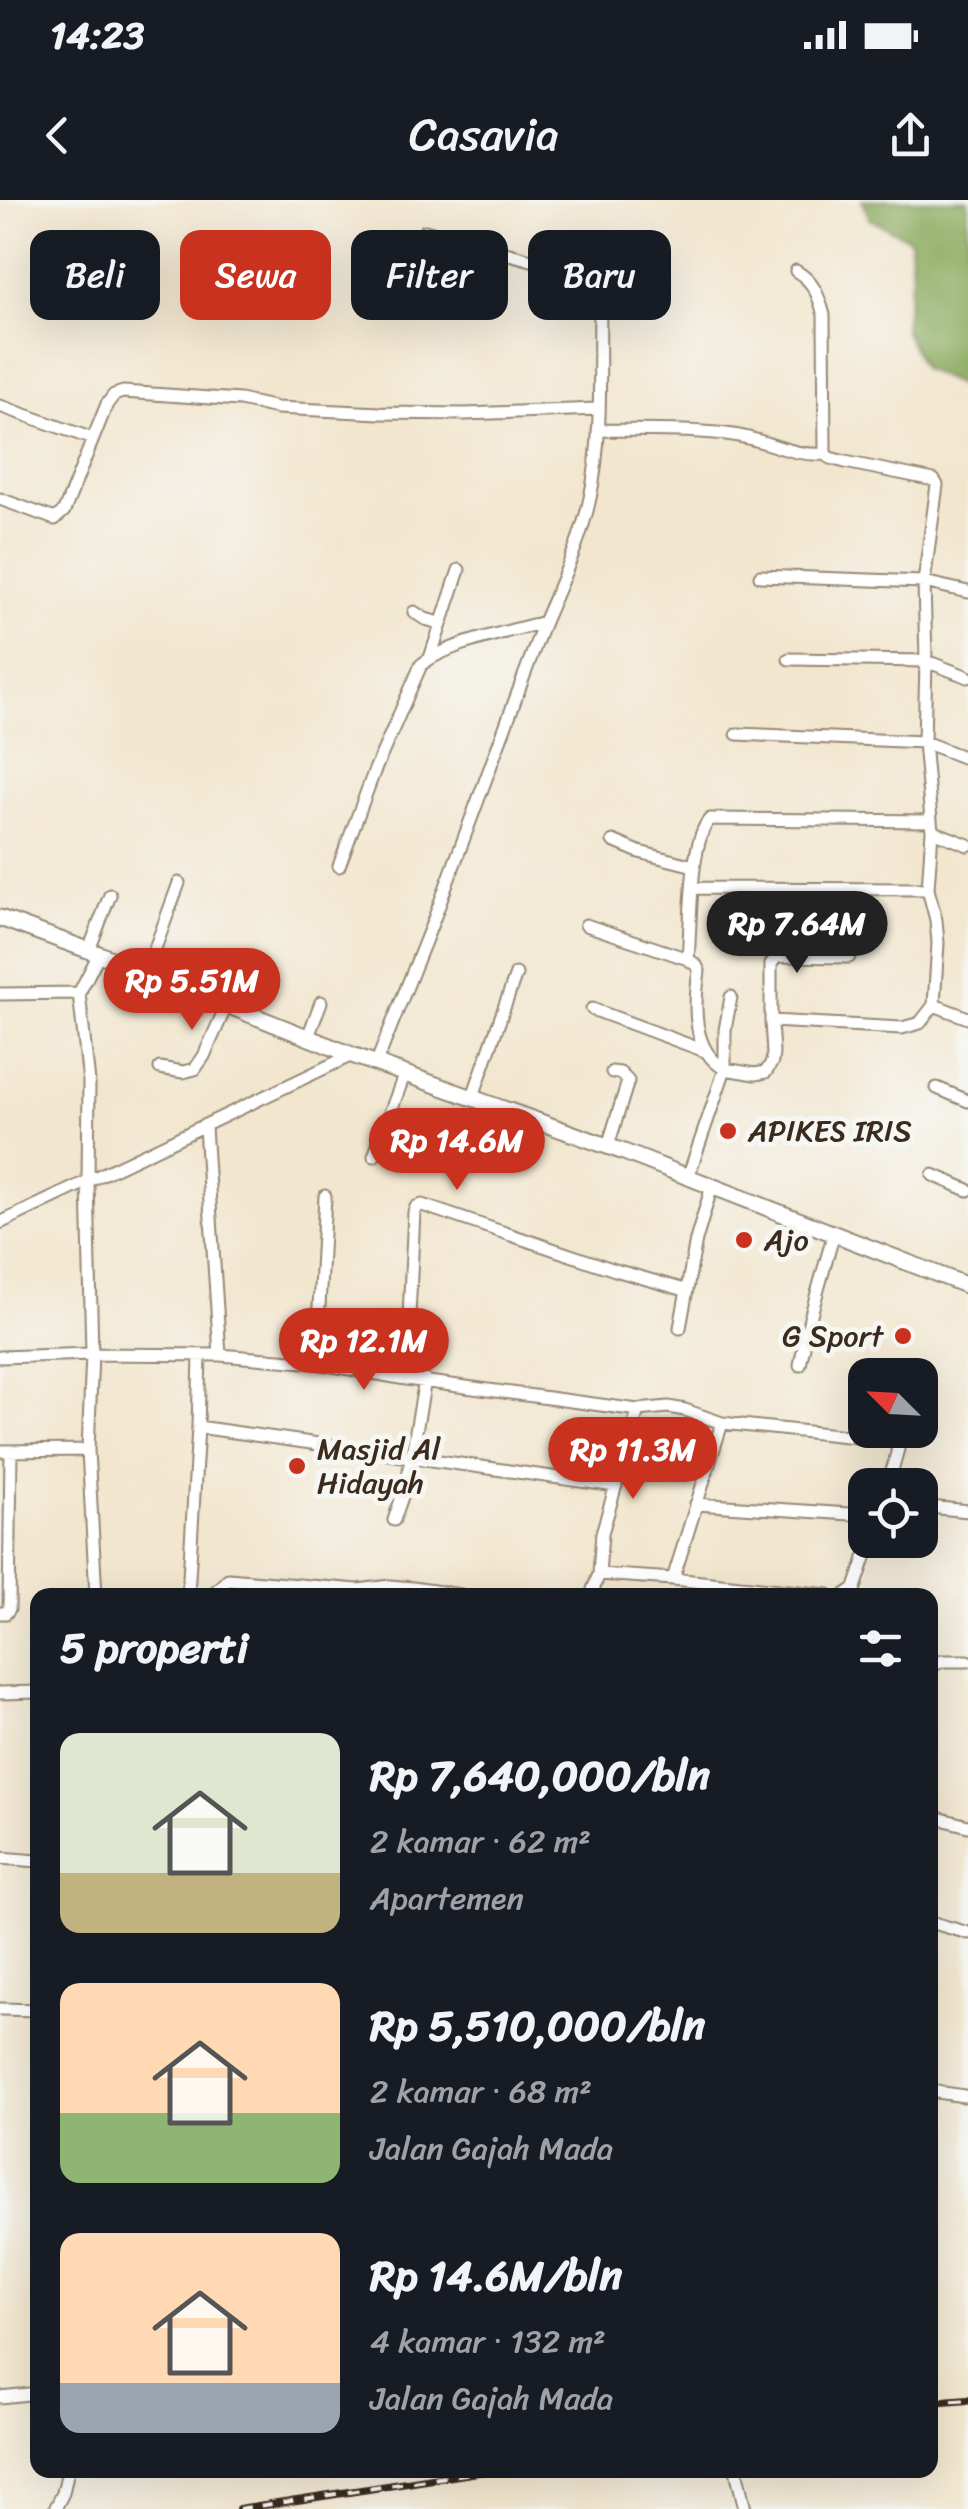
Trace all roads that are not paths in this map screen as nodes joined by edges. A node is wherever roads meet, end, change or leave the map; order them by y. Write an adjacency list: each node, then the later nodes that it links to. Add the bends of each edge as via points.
1 (508, 254): 4 (street, via 601,279)
2 (796, 271): 7 (street, via 808,278 824,316)
3 (0, 406): 6 (street)
4 (598, 409): 5 (street); 6 (street, via 380,413 124,392 107,404)
5 (598, 430): 7 (street, via 733,435 797,454); 14 (street, via 586,515)
6 (92, 439): 8 (street, via 64,511 55,518)
7 (825, 454): 11 (street, via 936,482)
8 (0, 499)
9 (459, 570): 15 (street)
10 (760, 576): 11 (street)
11 (924, 582): 12 (street); 18 (street)
12 (968, 592)
13 (414, 612): 15 (street)
14 (544, 622): 16 (street); 51 (street)
15 (440, 623): 16 (street)
16 (430, 658): 26 (street, via 417,672)
17 (789, 659): 18 (street)
18 (926, 661): 19 (street); 21 (street)
19 (968, 677)
20 (737, 734): 21 (street)
21 (924, 742): 22 (street); 23 (street)
22 (968, 759)
23 (932, 826): 25 (street); 27 (street, via 710,819); 30 (street)
24 (612, 841): 27 (street)
25 (968, 845)
26 (339, 866)
27 (694, 866): 29 (street)
28 (179, 883): 37 (street)
29 (694, 888): 30 (street); 36 (street)
30 (928, 889): 44 (street, via 938,932)
31 (110, 894): 34 (street)
32 (0, 918): 34 (main road)
33 (586, 924): 36 (street)
34 (94, 952): 37 (main road); 39 (street)
35 (849, 957): 47 (street, via 777,956 771,964)
36 (688, 959): 49 (street, via 699,971 696,1021)
37 (146, 972): 43 (main road)
38 (516, 974): 57 (street)
39 (79, 992): 40 (street); 64 (street)
40 (0, 994)
41 (731, 997): 53 (street)
42 (322, 1002): 48 (street)
43 (227, 1004): 48 (main road); 52 (street, via 195,1070)
44 (934, 1006): 46 (street); 47 (street, via 920,1023 902,1028)
45 (592, 1008): 49 (street)
46 (968, 1018)
47 (772, 1021): 53 (street, via 766,1072)
48 (308, 1036): 50 (main road)
49 (705, 1050): 53 (street)
50 (352, 1055): 51 (main road); 59 (street)
51 (376, 1064): 55 (main road)
52 (160, 1068)
53 (724, 1069): 63 (street)
54 (612, 1072): 60 (street, via 628,1080)
55 (404, 1074): 57 (main road); 61 (street)
56 (936, 1088): 58 (street)
57 (472, 1098): 60 (main road)
58 (968, 1100)
59 (206, 1126): 64 (street); 75 (street)
60 (608, 1146): 63 (main road)
61 (374, 1156)
62 (933, 1175): 66 (street)
63 (688, 1177): 65 (main road)
64 (88, 1182): 68 (street); 73 (street)
65 (712, 1186): 69 (main road); 71 (street)
66 (968, 1190)
67 (324, 1196): 77 (street)
68 (0, 1224)
69 (834, 1233): 70 (main road); 78 (street)
70 (968, 1286)
71 (685, 1290): 72 (street); 79 (street, via 422,1205 414,1212)
72 (680, 1328)
73 (92, 1354): 74 (street); 76 (street); 84 (street)
74 (200, 1355): 75 (street); 83 (street)
75 (220, 1355): 77 (street)
76 (0, 1356)
77 (316, 1364): 79 (street)
78 (800, 1366)
79 (406, 1378): 80 (street)
80 (425, 1380): 81 (street); 86 (street)
81 (638, 1410): 82 (street, via 668,1407); 88 (street)
82 (722, 1423): 87 (street, via 894,1441); 89 (street)
83 (198, 1428): 86 (street); 98 (street)
84 (88, 1450): 85 (street); 97 (street)
85 (5, 1451): 106 (street, via 9,1608)
86 (411, 1456): 88 (street); 93 (street)
87 (893, 1468)
88 (616, 1486): 95 (street, via 602,1533)
89 (696, 1504): 92 (street); 96 (street)
90 (938, 1508): 91 (street)
91 (968, 1511)
92 (848, 1514)
93 (394, 1520)
94 (865, 1558): 105 (street)
95 (600, 1574): 96 (street); 103 (street)
96 (672, 1579): 104 (street)
97 (96, 1588)
98 (188, 1588)
99 (219, 1588): 100 (street, via 228,1579)
100 (334, 1588)
101 (374, 1588): 102 (street)
102 (413, 1588)
103 (594, 1588)
104 (760, 1588)
105 (855, 1588)
106 (0, 1613)
107 (968, 1661): 108 (street)
108 (938, 1664)
109 (30, 1692): 110 (street)
110 (0, 1693)
111 (938, 1818): 112 (street)
112 (968, 1826)
113 (0, 1858): 114 (street)
114 (30, 1860)
115 (938, 1924): 116 (street)
116 (968, 1933)
117 (0, 2009): 118 (street)
118 (30, 2010)
119 (938, 2092): 120 (street)
120 (964, 2096)
121 (30, 2394): 122 (street)
122 (0, 2398)
123 (66, 2478): 125 (street)
124 (738, 2478): 126 (street)
125 (55, 2509)
126 (744, 2509)

